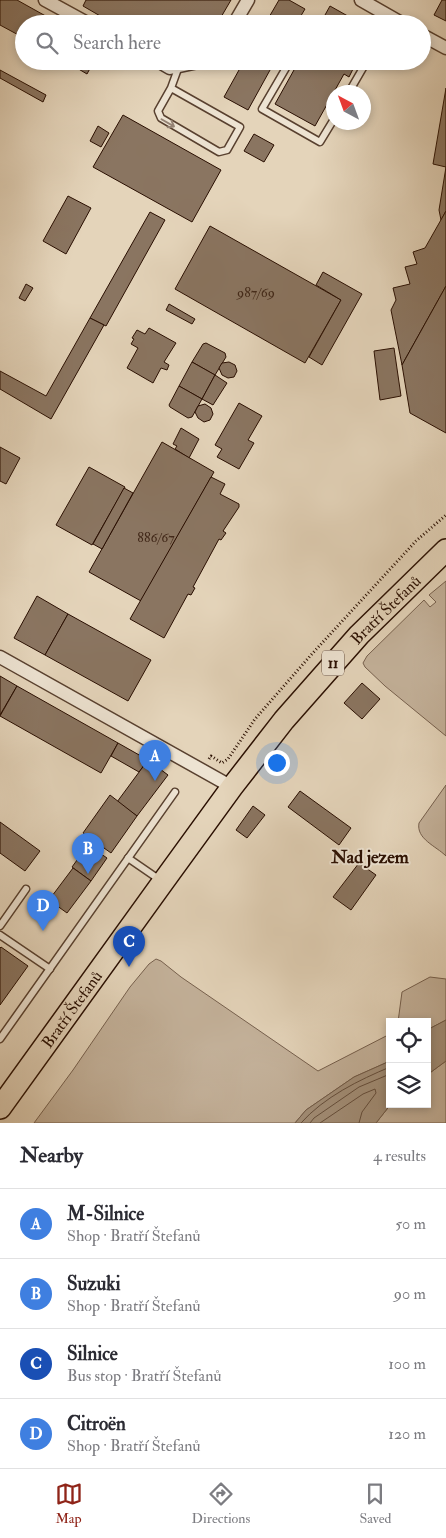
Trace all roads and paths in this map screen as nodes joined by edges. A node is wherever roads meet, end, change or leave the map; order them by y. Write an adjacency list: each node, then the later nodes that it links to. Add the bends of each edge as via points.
1 (45, 0): 4 (street)
2 (248, 0): 5 (street)
3 (361, 0): 6 (street)
4 (72, 15)
5 (239, 15)
6 (384, 15)
7 (431, 40): 8 (street)
8 (446, 48)
9 (178, 70): 13 (lane)
10 (285, 70): 14 (lane, via 262,109 320,142)
11 (361, 70): 12 (lane)
12 (353, 85)
13 (171, 88): 13 (lane, one-way to 13, via 158,111 160,118 219,152 227,150 240,127)
14 (327, 130)
15 (446, 515): 18 (path, via 416,540 311,655 255,719 228,760 222,763 211,756)
16 (446, 550): 19 (main road, Bratří Štefanů / 11, via 322,676)
17 (0, 657): 18 (street)
18 (202, 770): 19 (street)
19 (232, 787): 22 (main road, Bratří Štefanů / 11)
20 (175, 792): 21 (lane)
21 (128, 858): 22 (lane); 26 (lane)
22 (163, 882): 28 (main road, Bratří Štefanů / 11)
23 (26, 889): 24 (lane)
24 (0, 926)
25 (0, 935): 26 (lane)
26 (50, 969): 27 (lane)
27 (0, 1040)
28 (0, 1108)

